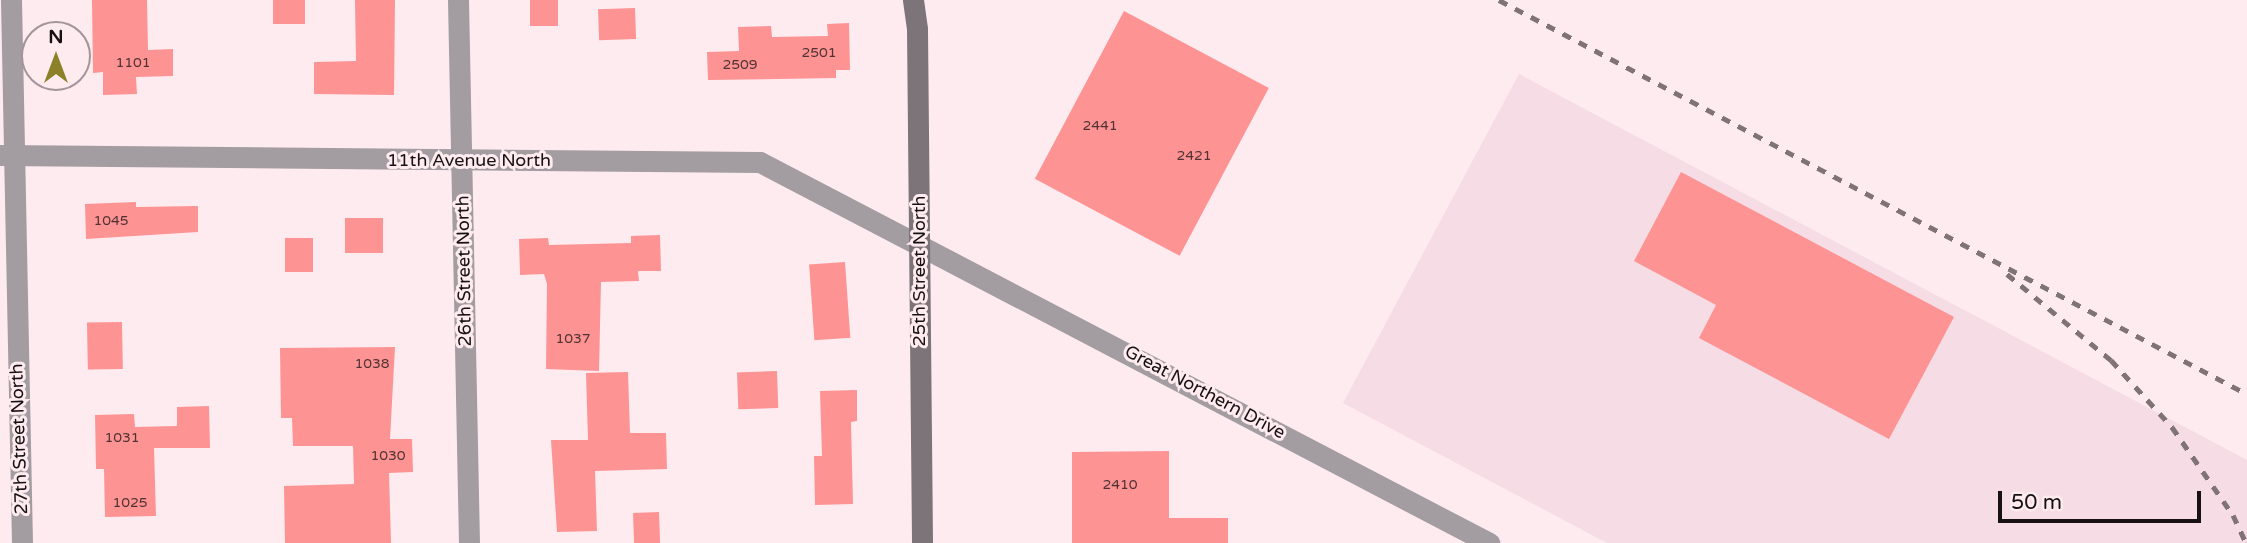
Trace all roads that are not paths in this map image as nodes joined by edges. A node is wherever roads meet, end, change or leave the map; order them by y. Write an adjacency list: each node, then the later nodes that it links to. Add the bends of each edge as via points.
1 (11, 0): 4 (street, 27th Street North)
2 (458, 0): 5 (street, 26th Street North)
3 (913, 0): 6 (street, 25th Street North)
4 (6, 155): 5 (street, 11th Avenue North); 7 (street, 27th Street North)
5 (461, 159): 6 (street, 11th Avenue North, via 760,162); 8 (street, 26th Street North)
6 (919, 244): 9 (street, 25th Street North); 10 (street, Great Northern Drive)
7 (22, 543)
8 (470, 543)
9 (922, 543)
10 (1489, 543)

